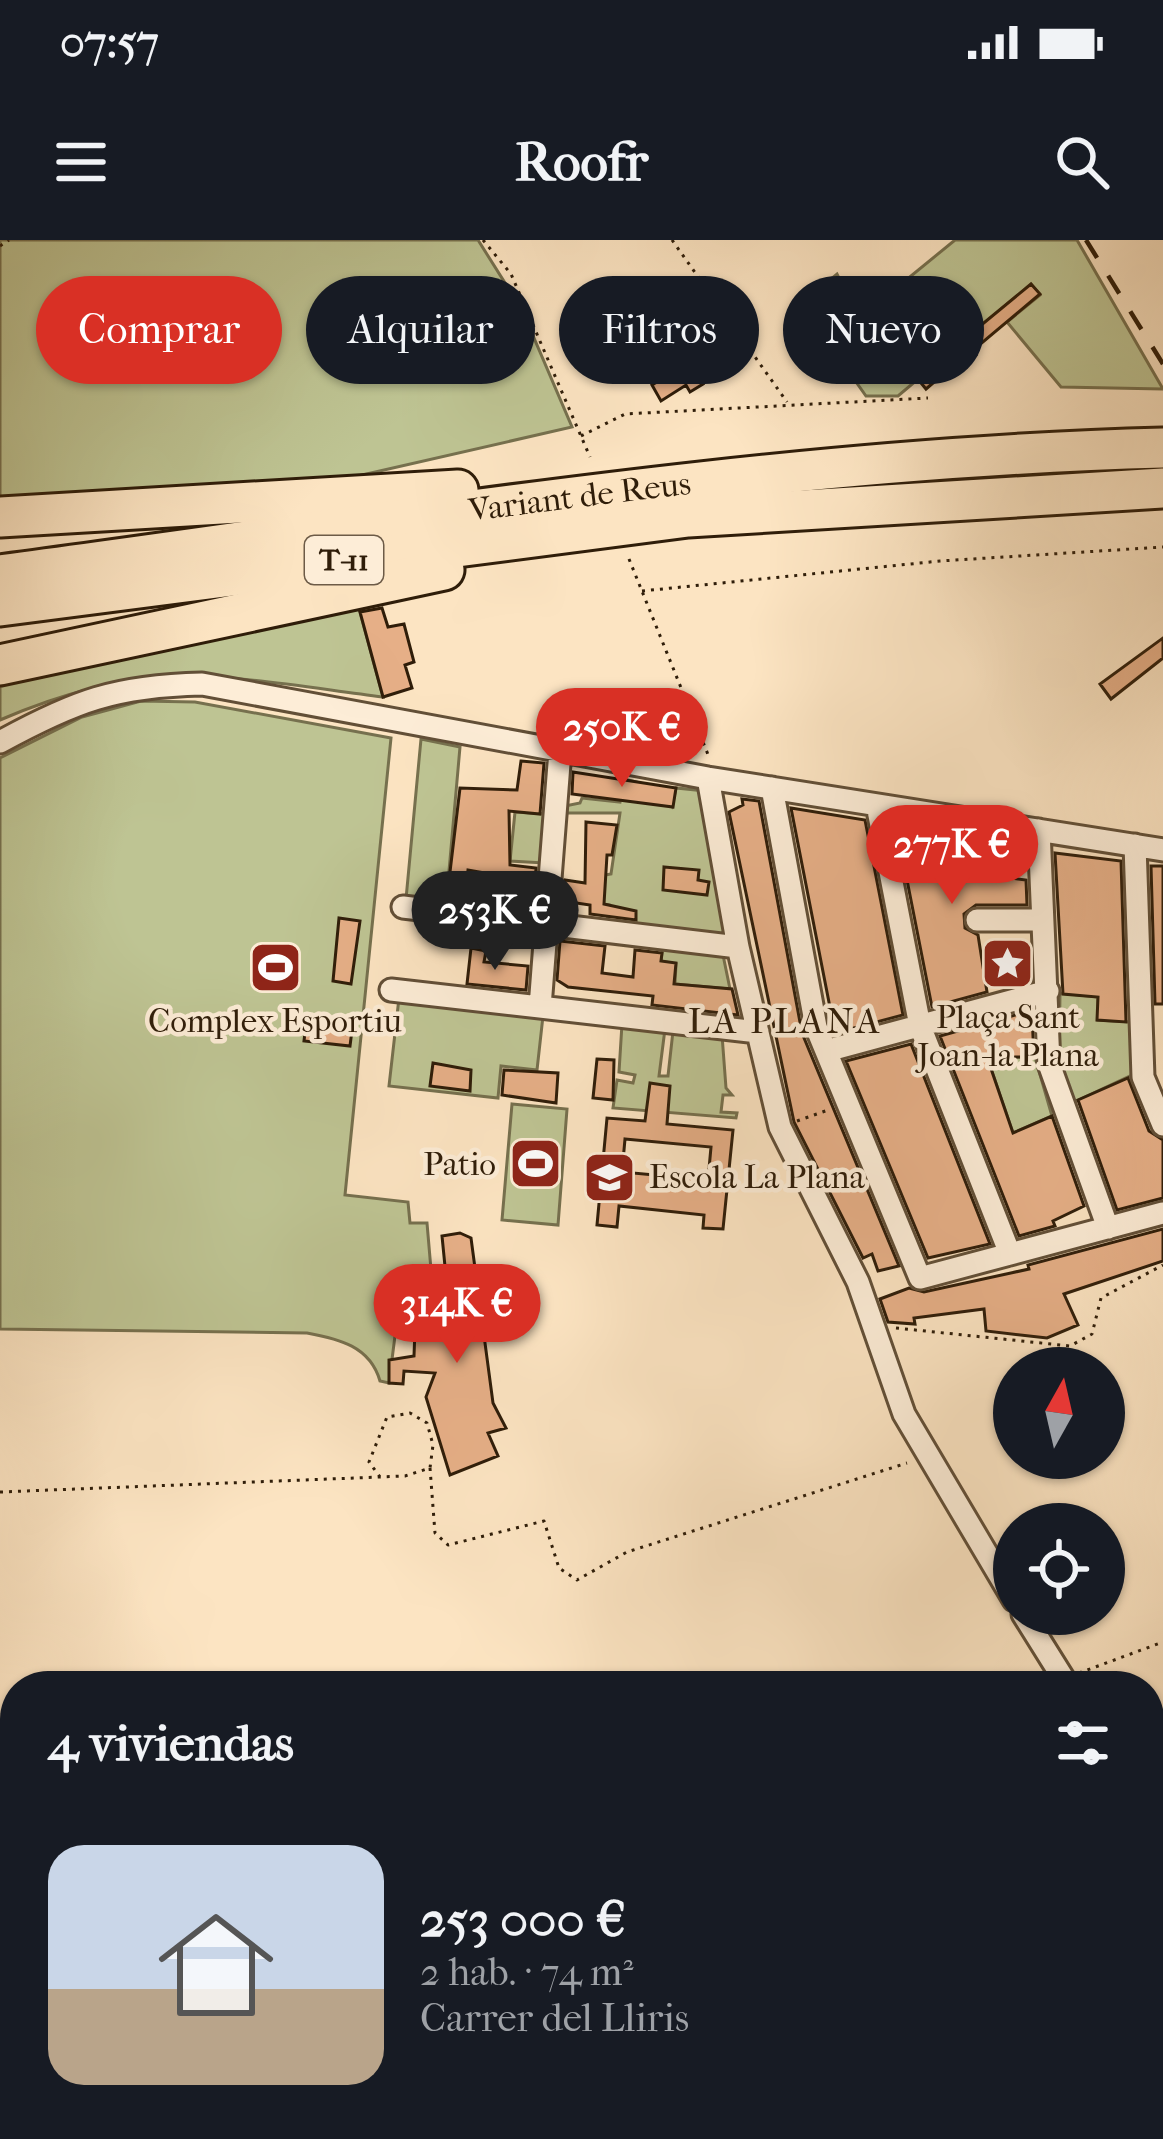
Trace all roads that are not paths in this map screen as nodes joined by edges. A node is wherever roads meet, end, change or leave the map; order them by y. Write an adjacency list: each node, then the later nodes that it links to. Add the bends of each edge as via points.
1 (1152, 469): 2 (highway, Variant de Reus / T-11)
2 (685, 502): 3 (highway, via 648,476); 4 (highway, Variant de Reus / T-11); 5 (highway, Variant de Reus / T-11); 6 (highway, via 666,531 585,541)
3 (0, 518)
4 (0, 575)
5 (0, 606)
6 (0, 665)
7 (0, 742): 8 (street, via 75,701 202,684)
8 (560, 751): 9 (street); 18 (street)
9 (708, 778): 10 (street); 19 (street)
10 (772, 788): 11 (street); 25 (street)
11 (877, 805): 12 (street); 23 (street)
12 (1039, 830): 13 (street); 17 (street)
13 (1135, 845): 14 (street); 26 (street, via 1143,1077)
14 (1163, 850)
15 (403, 907): 18 (street)
16 (976, 920): 17 (street)
17 (1041, 920): 21 (street)
18 (547, 924): 19 (street); 22 (street)
19 (738, 947): 24 (street)
20 (392, 990): 22 (street)
21 (1048, 991): 23 (street); 28 (street, via 1049,1064)
22 (540, 1007): 24 (street)
23 (920, 1026): 25 (street); 29 (street)
24 (758, 1033): 30 (street, via 780,1127 830,1219 904,1414)
25 (826, 1051): 29 (street, via 920,1278)
26 (1163, 1125)
27 (1163, 1213): 28 (street)
28 (1108, 1228): 29 (street)
29 (1010, 1254)
30 (993, 1564)
31 (1036, 1635): 32 (street)
32 (1059, 1671)

